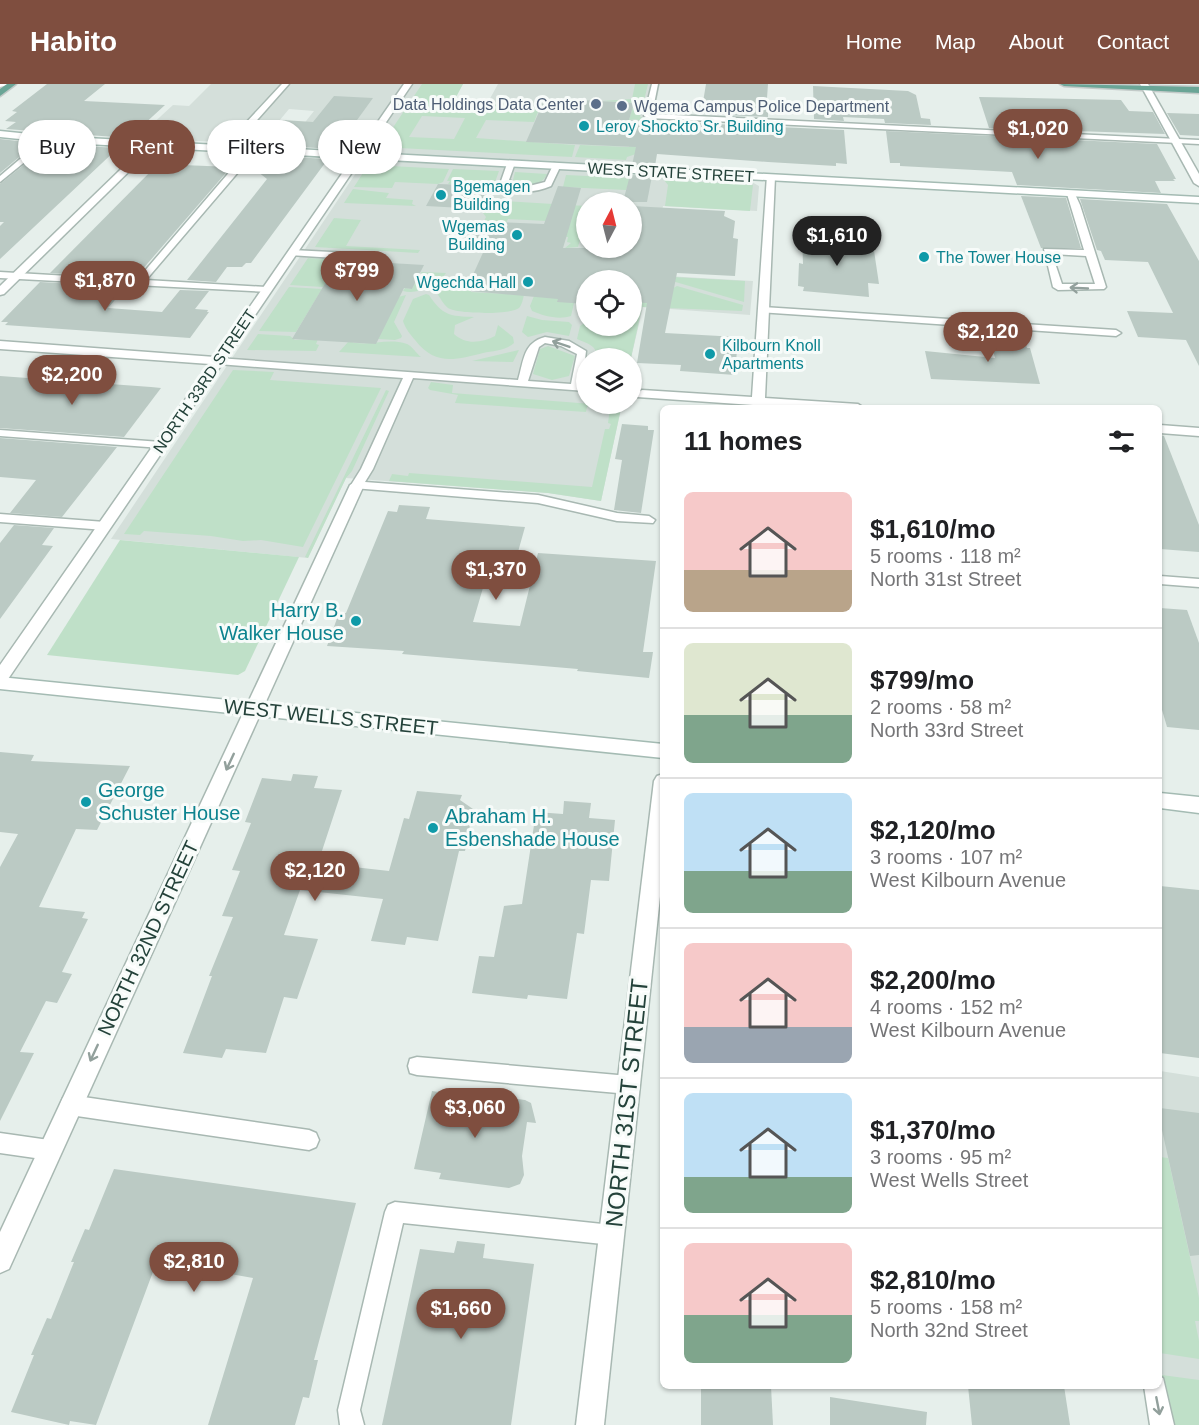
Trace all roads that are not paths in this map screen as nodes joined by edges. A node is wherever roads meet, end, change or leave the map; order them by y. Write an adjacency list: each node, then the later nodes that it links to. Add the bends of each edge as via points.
1 (7, 84): 7 (street)
2 (12, 84): 10 (main road)
3 (286, 84): 11 (lane)
4 (408, 84): 12 (street, NORTH 33RD STREET)
5 (656, 84): 15 (lane, via 648,116)
6 (1064, 84): 8 (main road)
7 (0, 85)
8 (1145, 86): 9 (main road); 15 (street)
9 (1199, 90)
10 (0, 93)
11 (253, 120)
12 (384, 120)
13 (0, 135): 14 (street, WEST STATE STREET)
14 (18, 136)
15 (1177, 141): 16 (lane); 26 (street)
16 (1199, 142)
17 (402, 157): 18 (street, WEST STATE STREET)
18 (511, 163): 20 (street, WEST STATE STREET); 20 (lane, via 505,181 512,187 526,189 548,184)
19 (18, 165): 25 (lane)
20 (557, 165): 24 (street, WEST STATE STREET)
21 (121, 174): 33 (street)
22 (232, 174): 34 (lane)
23 (348, 174): 29 (street, NORTH 33RD STREET)
24 (770, 177): 27 (street, WEST STATE STREET); 37 (street)
25 (0, 180)
26 (1199, 183)
27 (1071, 194): 28 (street, WEST STATE STREET); 30 (lane, via 1083,222)
28 (1199, 200)
29 (292, 253): 31 (lane); 35 (street, NORTH 33RD STREET)
30 (1089, 253): 30 (lane, one-way to 30, via 1101,287 1058,287 1047,251)
31 (351, 256)
32 (0, 274): 33 (lane)
33 (17, 276): 34 (lane); 36 (street)
34 (139, 283): 35 (lane)
35 (267, 290): 41 (street, NORTH 33RD STREET)
36 (0, 292)
37 (763, 310): 38 (lane); 46 (street)
38 (1116, 333)
39 (0, 345): 41 (street)
40 (576, 350): 43 (lane, one-way to 43, via 552,340 541,340 534,345)
41 (218, 361): 42 (lane); 51 (street, NORTH 33RD STREET)
42 (409, 375): 43 (lane); 53 (lane)
43 (522, 383): 44 (lane)
44 (576, 388)
45 (642, 394): 46 (street)
46 (758, 401): 47 (street)
47 (815, 405)
48 (1162, 429): 49 (street)
49 (1199, 432)
50 (5, 434): 51 (lane); 52 (lane)
51 (161, 445): 56 (street, NORTH 33RD STREET)
52 (0, 446)
53 (357, 485): 55 (lane, via 538,499 617,517); 61 (street, NORTH 32ND STREET)
54 (0, 518): 56 (lane)
55 (649, 520)
56 (105, 526): 59 (street, NORTH 33RD STREET)
57 (1162, 580): 58 (lane)
58 (1199, 583)
59 (0, 678)
60 (0, 683): 61 (street, WEST WELLS STREET)
61 (255, 709): 62 (street, WEST WELLS STREET); 68 (street, NORTH 32ND STREET, one-way to 68)
62 (660, 751)
63 (1162, 801): 64 (street)
64 (1199, 806)
65 (660, 808): 67 (street, NORTH 31ST STREET)
66 (417, 1066): 67 (lane)
67 (629, 1085): 72 (street, NORTH 31ST STREET)
68 (70, 1105): 69 (lane); 71 (street, NORTH 32ND STREET)
69 (309, 1140)
70 (0, 1143): 71 (lane)
71 (49, 1150): 73 (street, NORTH 32ND STREET)
72 (612, 1235): 75 (lane, via 395,1212 349,1410); 76 (street, NORTH 31ST STREET)
73 (0, 1260)
74 (1156, 1389): 77 (lane, one-way to 77)
75 (352, 1425)
76 (590, 1425)
77 (1162, 1425)

